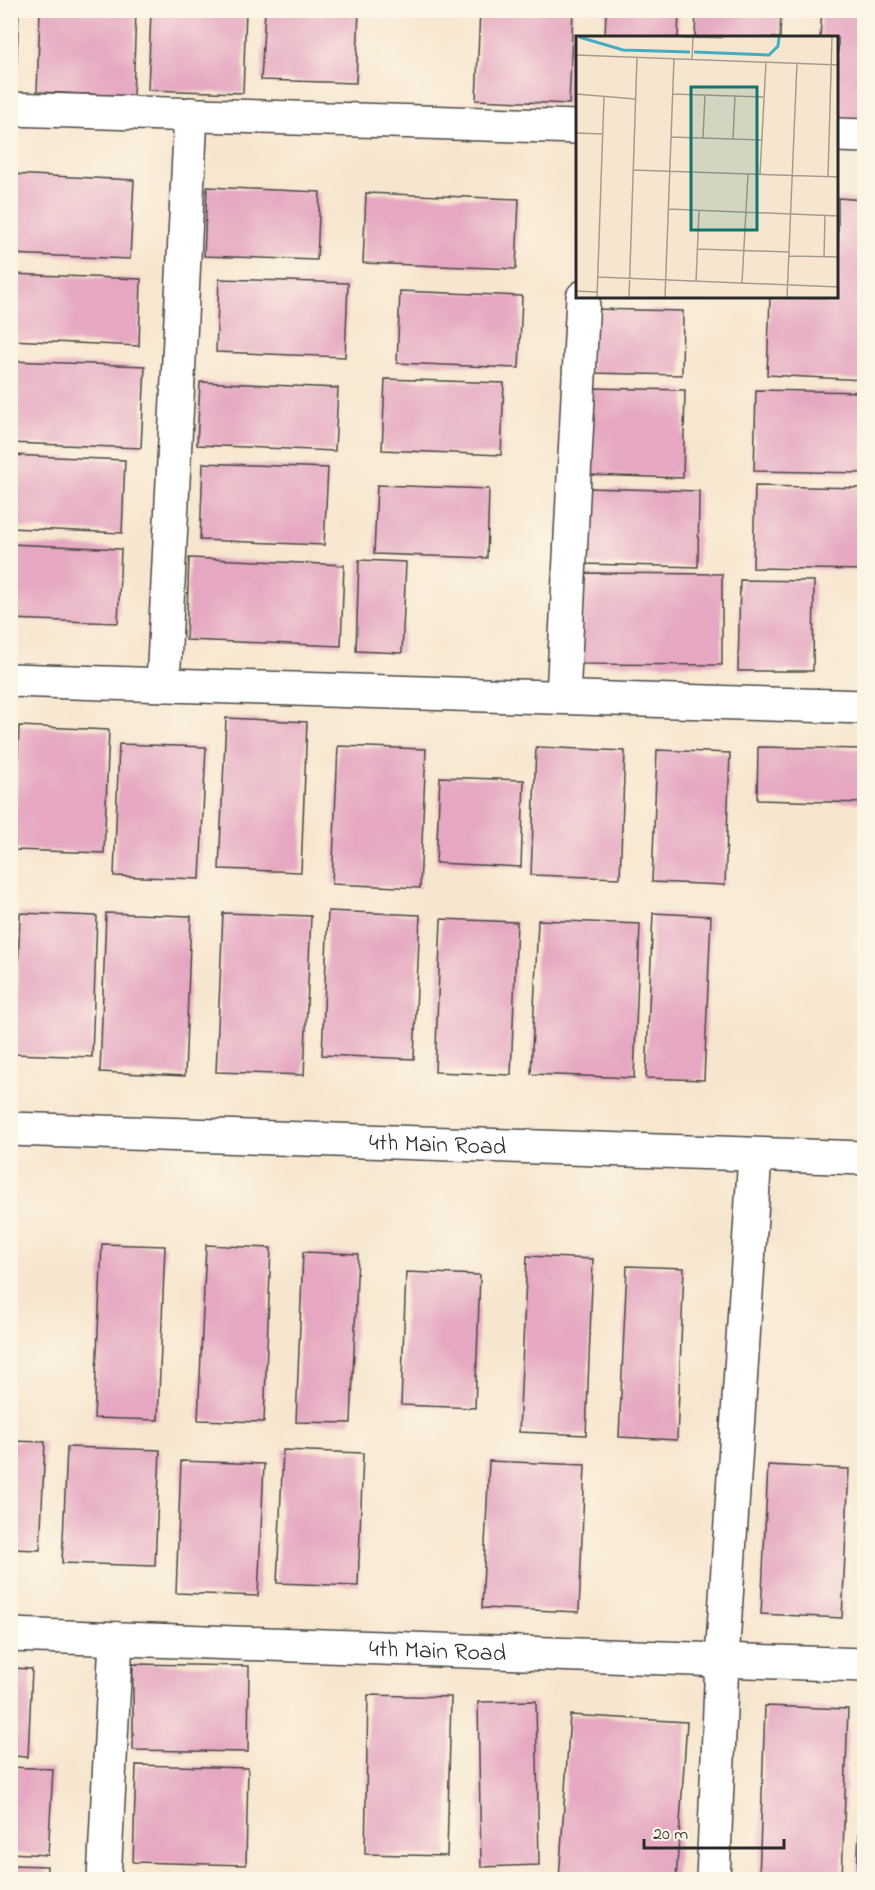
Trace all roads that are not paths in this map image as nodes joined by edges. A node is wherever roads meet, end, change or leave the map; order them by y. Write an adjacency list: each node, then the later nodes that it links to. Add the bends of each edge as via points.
1 (10, 109): 2 (street)
2 (191, 114): 3 (street); 8 (street)
3 (576, 127)
4 (839, 135): 5 (street)
5 (864, 136)
6 (583, 298): 9 (street)
7 (10, 680): 8 (street)
8 (163, 685): 9 (street)
9 (563, 697): 10 (street)
10 (864, 707)
11 (10, 1129): 12 (street, 4th Main Road)
12 (755, 1155): 13 (street, 4th Main Road); 16 (street)
13 (864, 1158)
14 (10, 1635): 15 (street, 4th Main Road)
15 (116, 1639): 16 (street, 4th Main Road); 18 (street)
16 (722, 1660): 17 (street, 4th Main Road); 19 (street)
17 (864, 1665)
18 (104, 1880)
19 (713, 1880)

